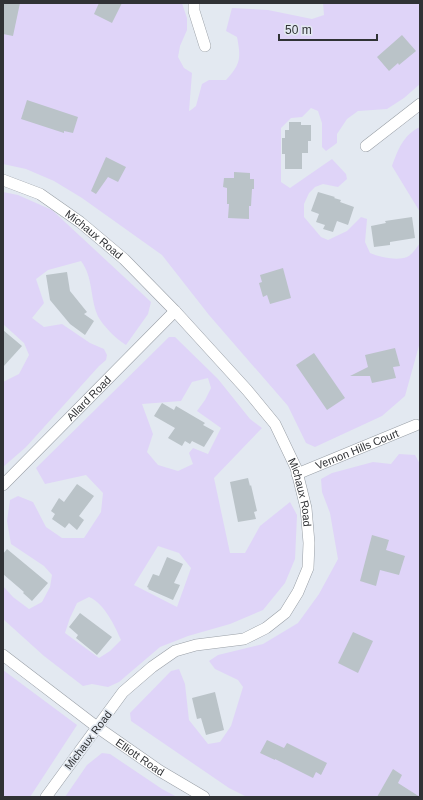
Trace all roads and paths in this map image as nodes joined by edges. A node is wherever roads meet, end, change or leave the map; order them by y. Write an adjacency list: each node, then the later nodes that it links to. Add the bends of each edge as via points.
1 (194, 3): 2 (street)
2 (205, 46)
3 (420, 104): 4 (street)
4 (366, 146)
5 (3, 180): 6 (street, Michaux Road, via 40,194 80,222 124,259)
6 (175, 311): 8 (street, Michaux Road, via 275,424); 9 (street, Allard Road)
7 (416, 425): 8 (street, Vernon Hills Court)
8 (297, 474): 11 (street, Michaux Road, via 306,508 308,568 298,592 285,612 266,628 244,639 196,645 174,651 123,692)
9 (3, 485)
10 (3, 655): 11 (street, Elliott Road)
11 (97, 728): 12 (street, Michaux Road); 13 (street, Elliott Road)
12 (46, 797)
13 (204, 797)

